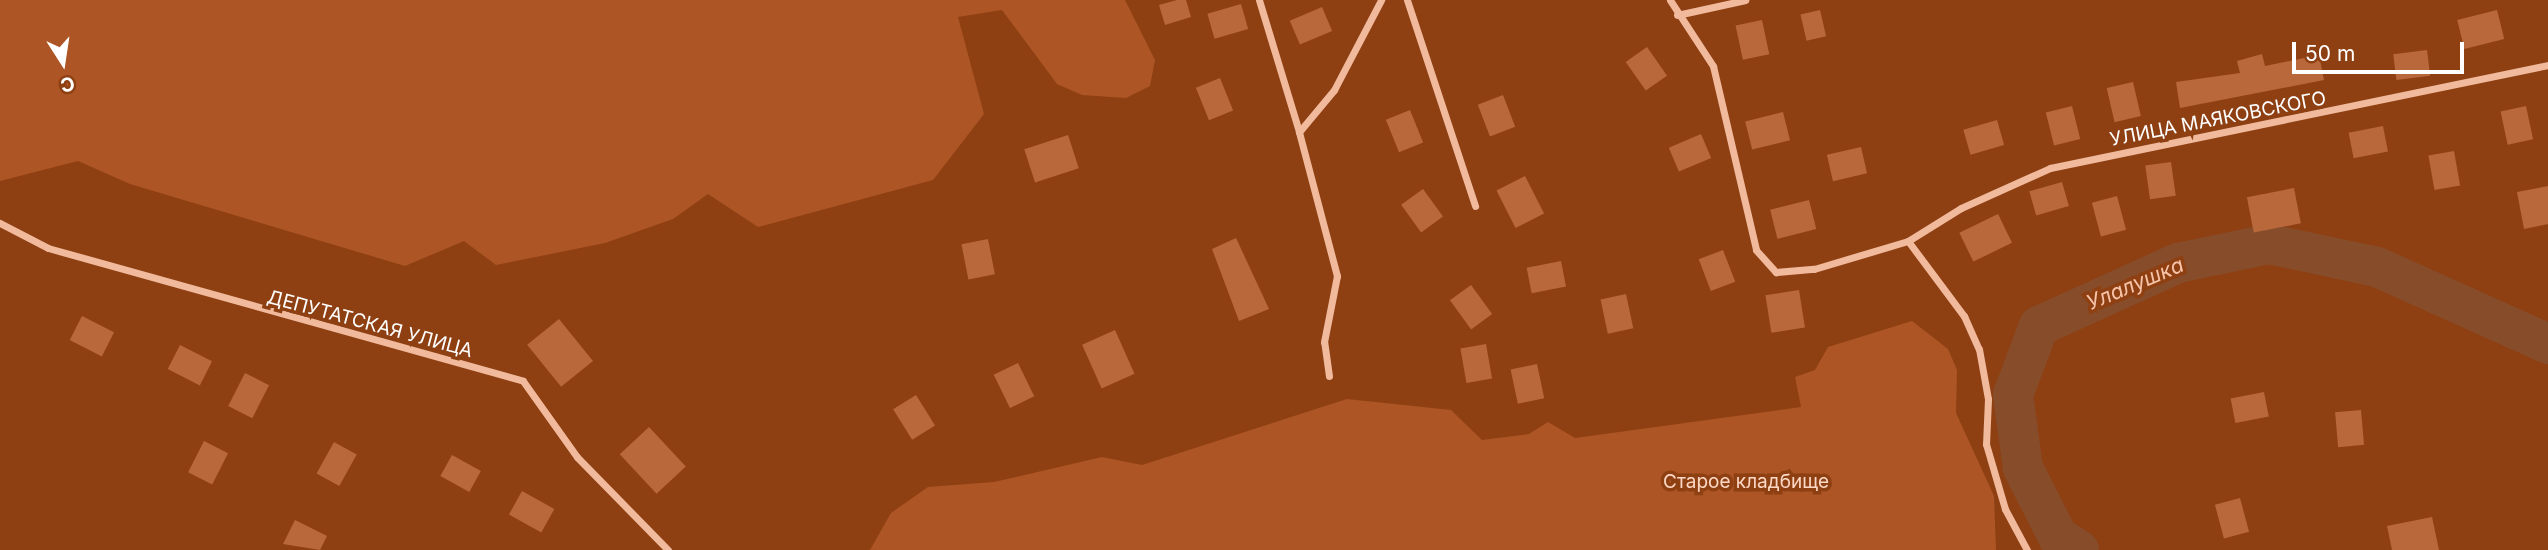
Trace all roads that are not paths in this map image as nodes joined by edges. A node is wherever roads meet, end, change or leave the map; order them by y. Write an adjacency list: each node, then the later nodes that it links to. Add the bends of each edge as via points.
1 (1259, 0): 8 (street)
2 (1381, 0): 8 (street, via 1334,90)
3 (1407, 0): 9 (street)
4 (1670, 0): 6 (street)
5 (1745, 0): 6 (street)
6 (1677, 15): 11 (street, УЛИЦА МАЯКОВСКОГО, via 1713,66 1756,250 1776,272 1814,269)
7 (2548, 65): 11 (street, УЛИЦА МАЯКОВСКОГО, via 2050,168 1961,208)
8 (1299, 132): 12 (street, via 1337,276 1324,342)
9 (1475, 206)
10 (0, 223): 13 (street, ДЕПУТАТСКАЯ УЛИЦА, via 48,248 523,381 577,457)
11 (1908, 241): 14 (street, via 1964,316 1979,349 1988,399 1986,444 2005,509)
12 (1328, 376)
13 (668, 550)
14 (2027, 550)

